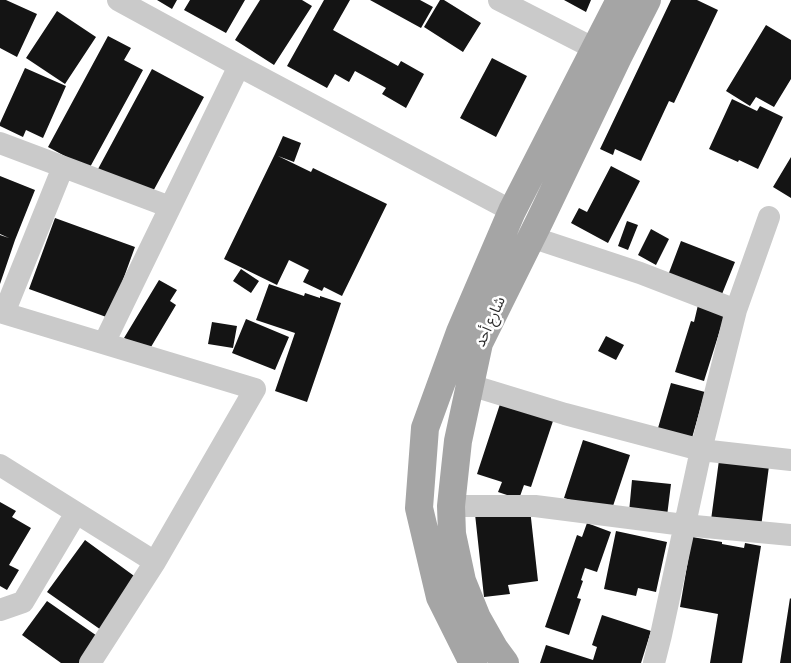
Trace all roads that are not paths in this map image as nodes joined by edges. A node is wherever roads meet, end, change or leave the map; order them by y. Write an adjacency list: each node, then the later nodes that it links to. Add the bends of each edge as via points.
1 (118, 0): 6 (street)
2 (499, 0): 5 (street)
3 (620, 0): 5 (main road, شارع أحد)
4 (647, 0): 12 (main road, شارع أحد)
5 (595, 49): 10 (main road, شارع أحد)
6 (239, 66): 9 (street); 10 (street)
7 (0, 142): 8 (street)
8 (63, 166): 9 (street); 14 (street)
9 (170, 207): 15 (street)
10 (512, 210): 27 (main road, شارع أحد, via 460,332 424,438 419,508 440,597)
11 (768, 217): 13 (street)
12 (531, 237): 13 (street, via 640,273); 16 (main road, شارع أحد, via 479,343)
13 (736, 310): 17 (street)
14 (2, 313): 15 (street)
15 (104, 344): 24 (street, via 256,389)
16 (470, 385): 17 (street); 20 (main road, شارع أحد, via 458,441)
17 (701, 450): 18 (street); 22 (street)
18 (791, 460)
19 (0, 465): 21 (street)
20 (451, 506): 22 (street, via 535,506); 28 (main road, شارع أحد, via 452,534 462,581 477,618)
21 (76, 513): 24 (street); 25 (street, via 23,602)
22 (684, 525): 23 (street); 29 (street)
23 (791, 535)
24 (155, 562): 26 (street)
25 (0, 610)
26 (90, 663)
27 (473, 663)
28 (505, 663)
29 (654, 663)

